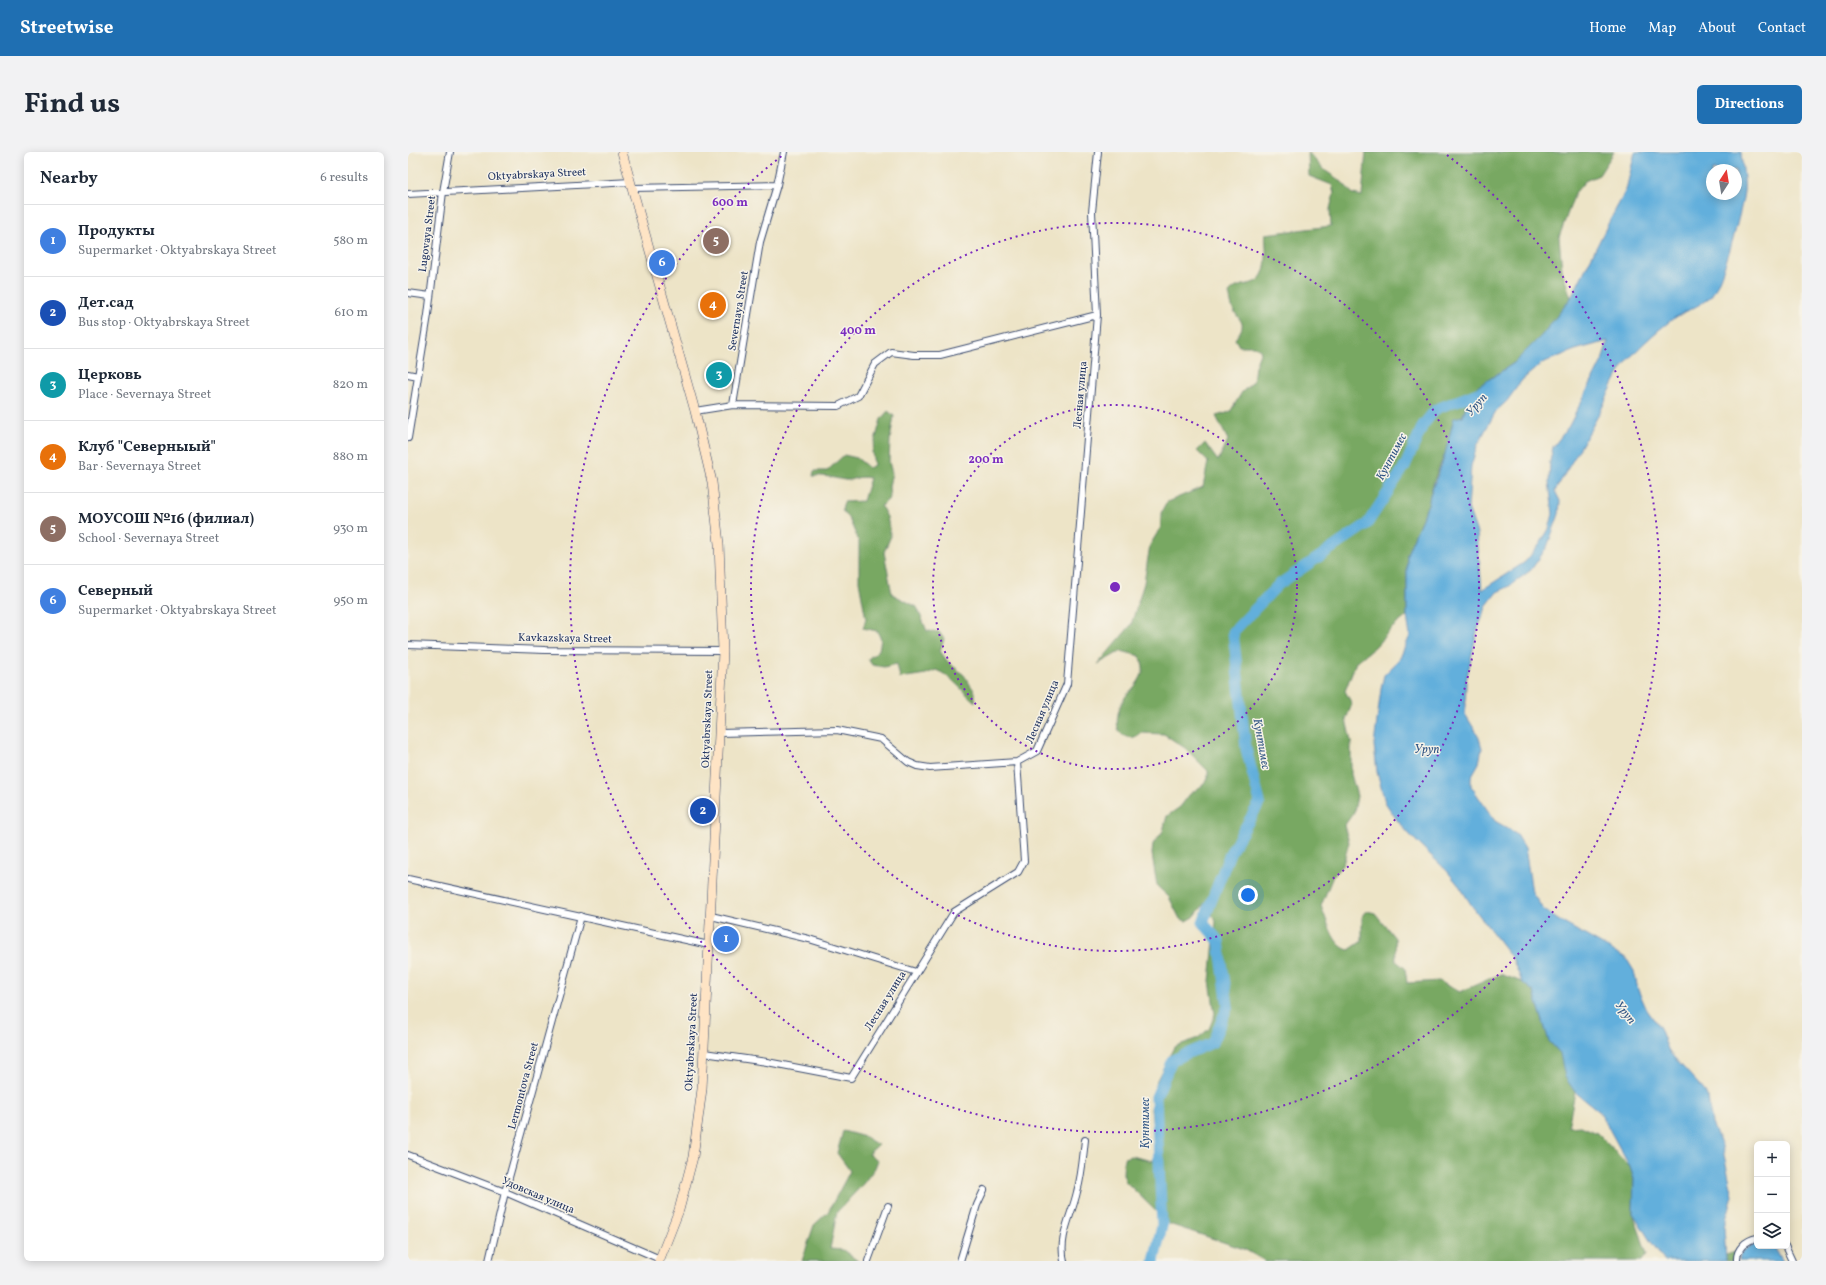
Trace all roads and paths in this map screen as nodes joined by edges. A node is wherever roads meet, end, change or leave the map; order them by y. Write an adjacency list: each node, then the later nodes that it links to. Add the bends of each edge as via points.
1 (450, 152): 7 (street, Lugovaya Street)
2 (622, 152): 5 (street, Oktyabrskaya Street)
3 (784, 152): 6 (street, Severnaya Street)
4 (1098, 152): 11 (street, Лесная улица, via 1092,212)
5 (632, 185): 6 (street); 7 (street, Oktyabrskaya Street); 15 (street, Oktyabrskaya Street)
6 (778, 185): 14 (street, Severnaya Street, via 760,242)
7 (443, 192): 8 (street, Oktyabrskaya Street); 10 (street, Lugovaya Street)
8 (408, 194)
9 (408, 293): 10 (street)
10 (430, 296): 13 (street, Lugovaya Street)
11 (1097, 315): 14 (street, via 940,355 890,352 875,364 858,396 838,406); 20 (street, Лесная улица, via 1067,684 1037,751)
12 (408, 374): 13 (street)
13 (418, 376): 16 (street, Lugovaya Street)
14 (733, 405): 15 (street)
15 (695, 411): 18 (street, Oktyabrskaya Street, via 712,482 719,544)
16 (408, 438)
17 (408, 645): 18 (street, Kavkazskaya Street, via 545,650)
18 (723, 651): 19 (street, Oktyabrskaya Street)
19 (720, 733): 20 (street, via 838,730 881,739 908,762 917,766 930,768); 23 (street, Oktyabrskaya Street)
20 (1017, 762): 25 (street, Лесная улица, via 1024,861 1018,872 954,912)
21 (408, 879): 22 (street)
22 (581, 916): 24 (street); 30 (street, Lermontova Street)
23 (711, 916): 24 (street, Oktyabrskaya Street); 25 (street, via 809,939)
24 (709, 945): 26 (street, Oktyabrskaya Street)
25 (916, 972): 26 (street, Лесная улица, via 850,1078)
26 (704, 1053): 34 (street, Oktyabrskaya Street, via 693,1157 679,1210)
27 (1085, 1140): 38 (street, via 1077,1193 1063,1240)
28 (408, 1155): 30 (street, Удовская улица)
29 (984, 1190): 37 (street)
30 (505, 1192): 34 (street, Удовская улица); 35 (street, Lermontova Street)
31 (888, 1206): 36 (street)
32 (1754, 1239): 39 (street, via 1740,1248)
33 (1786, 1249): 40 (street)
34 (660, 1260)
35 (489, 1261)
36 (868, 1261)
37 (960, 1261)
38 (1064, 1261)
39 (1737, 1261)
40 (1792, 1261)

